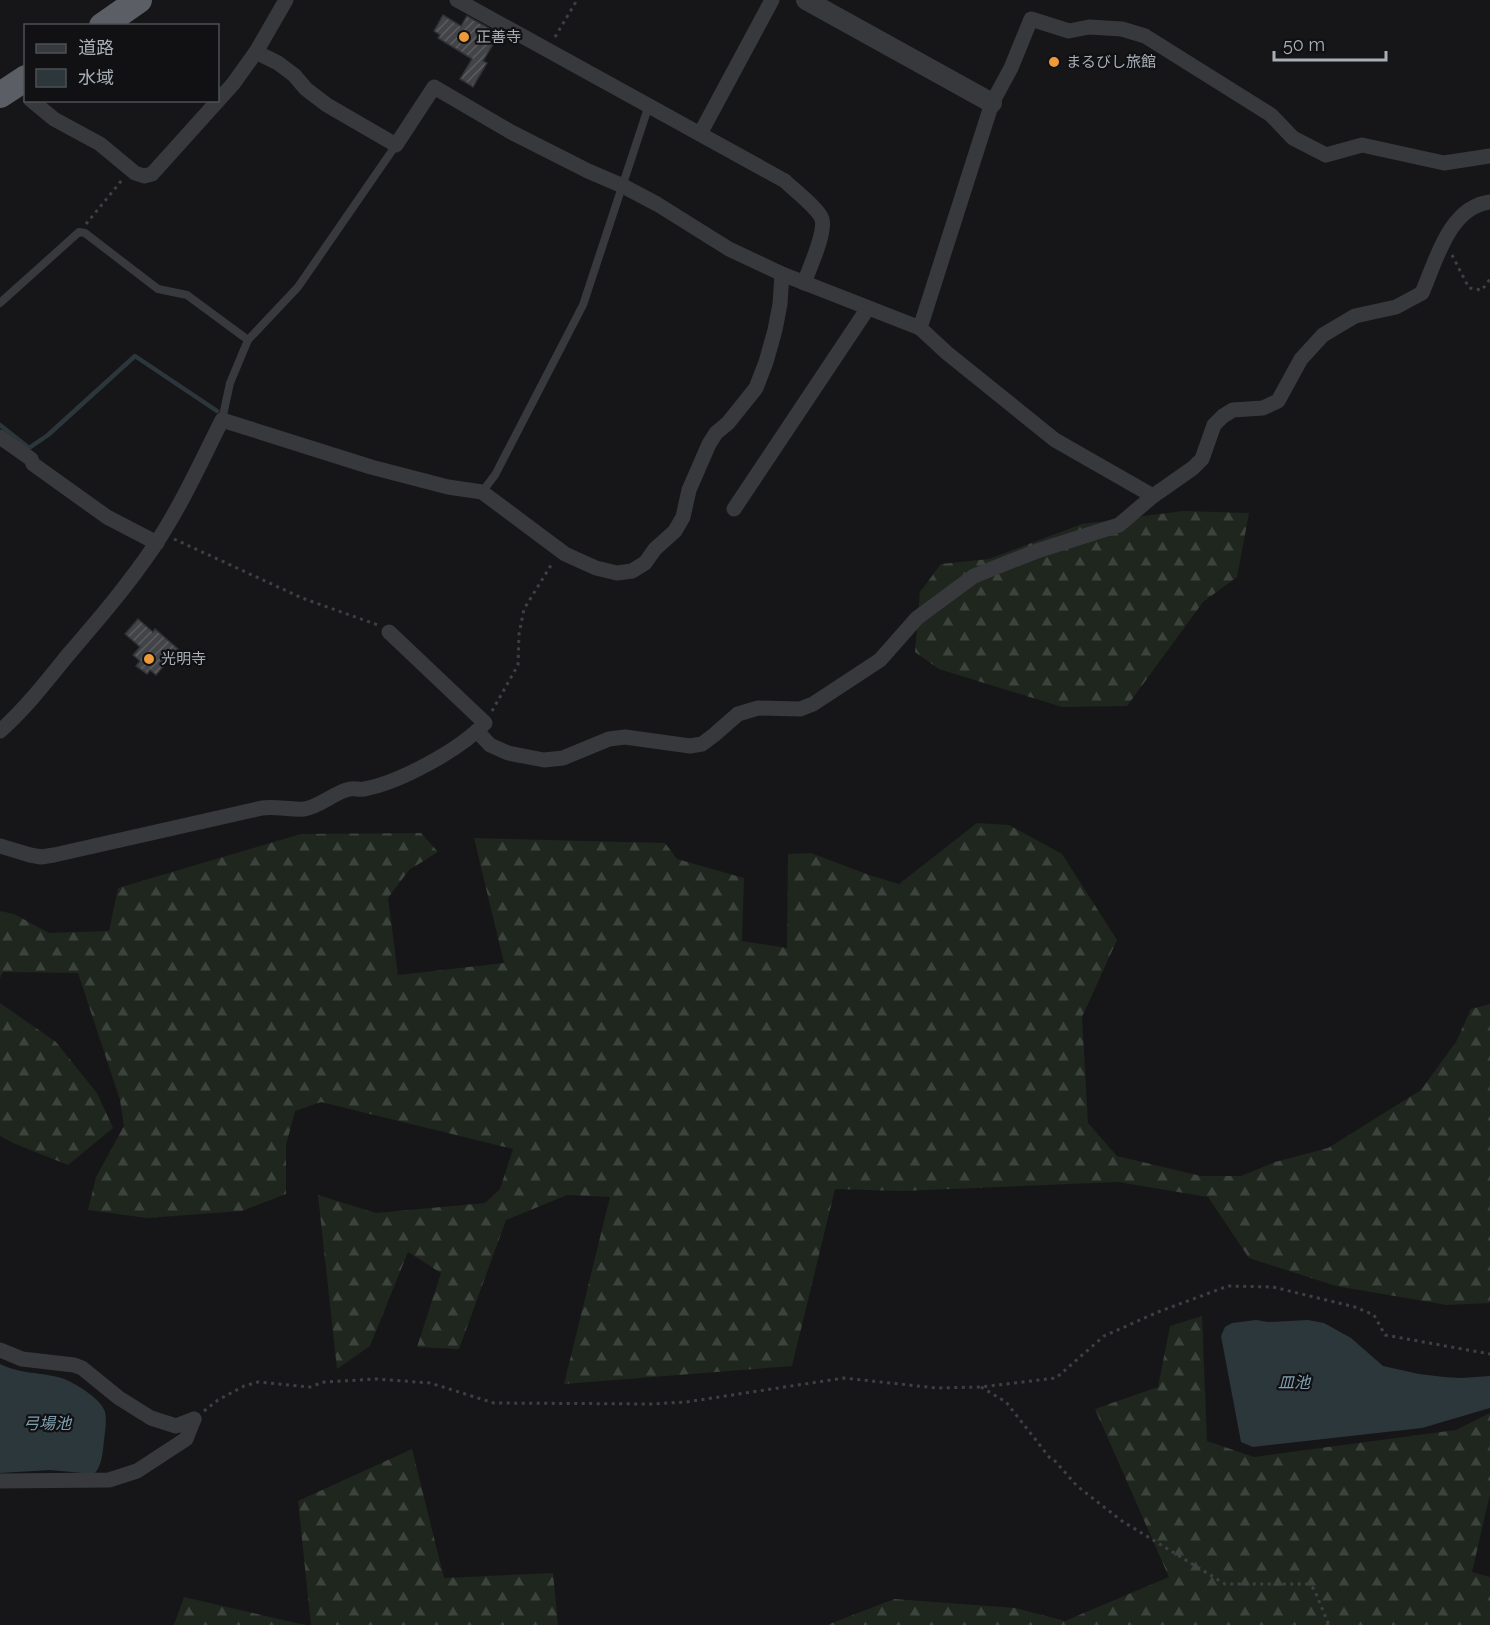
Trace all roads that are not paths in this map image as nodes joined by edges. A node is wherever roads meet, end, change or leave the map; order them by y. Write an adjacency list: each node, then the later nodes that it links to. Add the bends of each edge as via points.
1 (139, 0): 6 (highway)
2 (286, 0): 7 (street)
3 (457, 0): 12 (street)
4 (772, 0): 13 (street)
5 (806, 0): 11 (street)
6 (105, 24)
7 (256, 52): 8 (street); 14 (street, via 278,63 327,105)
8 (219, 100)
9 (32, 102): 10 (street, via 144,176 152,174)
10 (217, 102)
11 (992, 103): 15 (street, via 1031,19 1069,31 1122,28 1145,36 1271,115 1293,138 1326,155 1362,145 1444,163); 22 (street)
12 (649, 105): 13 (street); 16 (lane)
13 (700, 134): 19 (street, via 785,181 821,218 820,238)
14 (396, 145): 16 (street, via 434,87 511,132); 23 (lane, via 298,287)
15 (1490, 156)
16 (623, 186): 18 (street, via 729,249); 26 (lane, via 583,305 495,475)
17 (1490, 201): 27 (street, via 1478,203 1461,216 1444,241 1422,293 1396,307 1355,316 1323,335 1301,359 1278,401 1263,408 1233,410 1223,416 1214,425 1202,459)
18 (782, 274): 19 (street); 26 (street, via 780,304 756,388 709,444 689,490 683,517 645,563 632,571 617,573 596,568 562,552)
19 (804, 283): 21 (street)
20 (0, 303): 23 (lane, via 79,232 158,288 187,295)
21 (868, 308): 22 (street); 28 (street)
22 (920, 328): 27 (street, via 1055,440)
23 (248, 340): 24 (lane, via 230,383)
24 (222, 420): 26 (street, via 371,467 448,488); 29 (street)
25 (0, 437): 29 (street, via 107,517)
26 (482, 492)
27 (1153, 496): 31 (street, via 1119,525 974,576 917,618 880,660 813,704 800,709 758,708 738,714 702,744 679,746 625,736 563,758 544,760 490,745)
28 (734, 509)
29 (159, 540): 32 (street, via 91,628 17,716)
30 (389, 632): 31 (street)
31 (481, 727): 33 (street, via 426,765 398,778 350,789 304,809 262,808 41,857)
32 (0, 730)
33 (0, 846)
34 (0, 1350): 35 (street, via 22,1359 82,1368 151,1418 176,1425 194,1419 186,1439 137,1471 109,1480)
35 (0, 1481)

